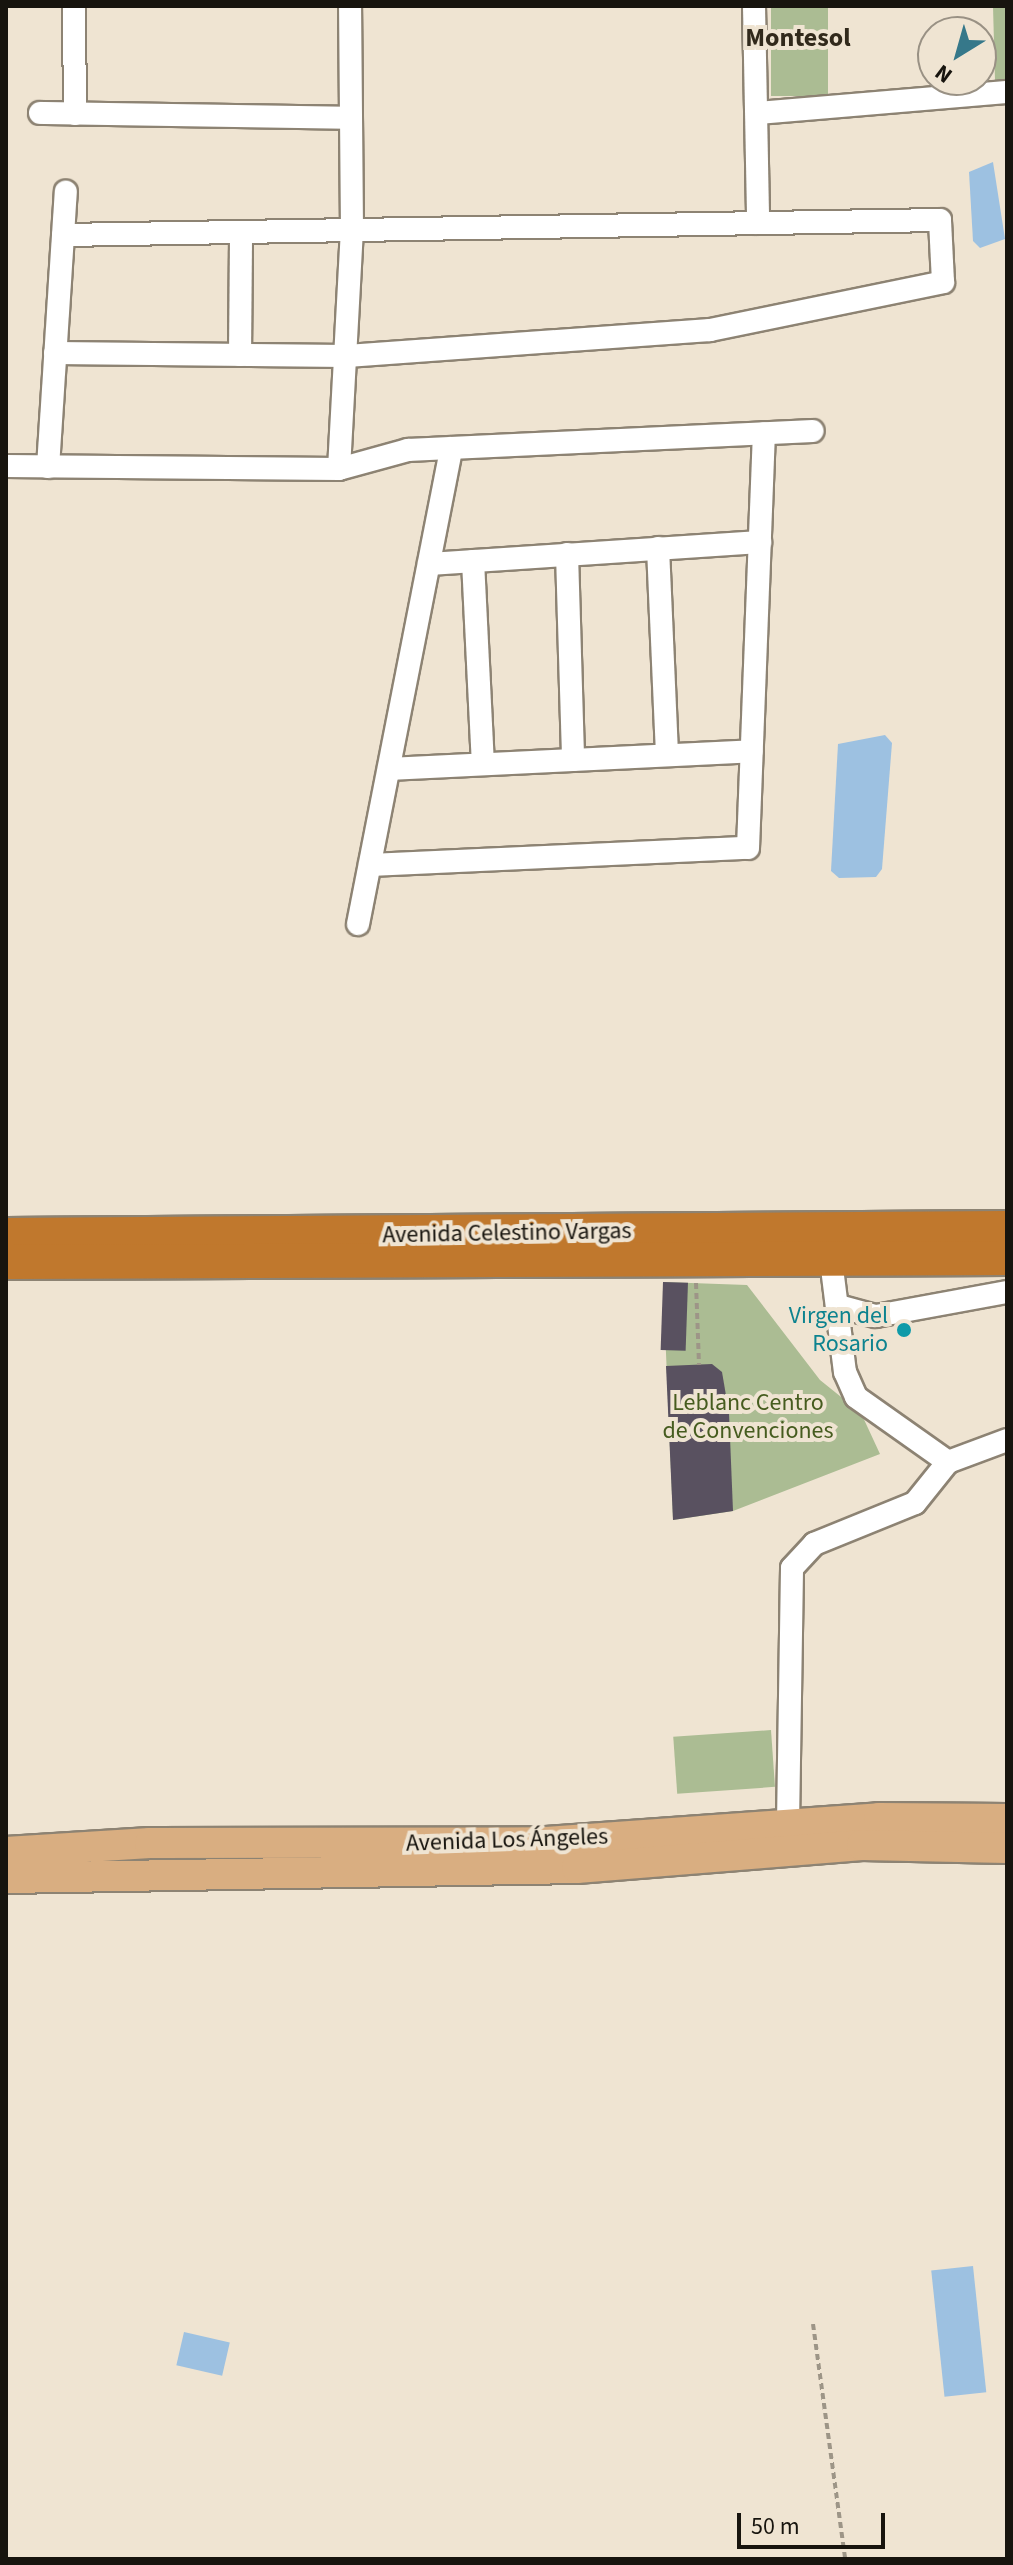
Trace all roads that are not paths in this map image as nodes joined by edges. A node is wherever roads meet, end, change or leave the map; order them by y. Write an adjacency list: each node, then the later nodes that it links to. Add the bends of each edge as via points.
1 (74, 6): 7 (street)
2 (350, 6): 8 (street)
3 (754, 6): 6 (street)
4 (1007, 92): 6 (street)
5 (40, 113): 7 (street)
6 (757, 113): 10 (street)
7 (75, 114): 8 (street)
8 (351, 118): 11 (street)
9 (66, 192): 13 (street)
10 (758, 223): 11 (street); 16 (street, via 940,220 943,282 710,330)
11 (352, 230): 12 (street); 16 (street)
12 (241, 232): 13 (street); 15 (street)
13 (63, 235): 14 (street)
14 (55, 353): 15 (street); 21 (street)
15 (240, 355): 16 (street)
16 (347, 356): 22 (street)
17 (813, 431): 18 (street)
18 (764, 433): 19 (street); 23 (street)
19 (451, 448): 22 (street, via 408,450); 27 (street)
20 (6, 466): 21 (street)
21 (48, 467): 22 (street)
22 (339, 469)
23 (760, 542): 24 (street); 28 (street)
24 (658, 548): 25 (street); 29 (street)
25 (567, 554): 26 (street); 30 (street)
26 (473, 561): 27 (street); 31 (street)
27 (429, 564): 32 (street)
28 (752, 751): 29 (street); 33 (street, via 748,848)
29 (667, 755): 30 (street)
30 (573, 760): 31 (street)
31 (483, 764): 32 (street)
32 (389, 769): 33 (street)
33 (370, 865): 34 (street)
34 (358, 924)
35 (1007, 1228): 38 (highway, Avenida Celestino Vargas)
36 (6, 1235): 39 (highway, Avenida Celestino Vargas)
37 (581, 1246): 38 (highway, Avenida Celestino Vargas); 38 (highway, Avenida Celestino Vargas, via 696,1260); 39 (highway, Avenida Celestino Vargas)
38 (768, 1246): 41 (highway, Avenida Celestino Vargas)
39 (255, 1248): 42 (highway, Avenida Celestino Vargas)
40 (1007, 1258): 41 (highway, Avenida Celestino Vargas)
41 (831, 1260): 44 (street)
42 (6, 1262)
43 (1007, 1292): 44 (street, via 876,1316)
44 (838, 1306): 46 (street, via 845,1372 856,1397)
45 (1007, 1440): 46 (street)
46 (948, 1462): 48 (street, via 915,1503 814,1544 792,1568)
47 (1007, 1819): 48 (main road, Avenida Los Ángeles)
48 (788, 1824): 50 (main road, Avenida Los Ángeles, via 530,1842 150,1843)
49 (1007, 1848): 51 (main road, Avenida Los Ángeles, via 862,1845 577,1868)
50 (6, 1852)
51 (6, 1878)

